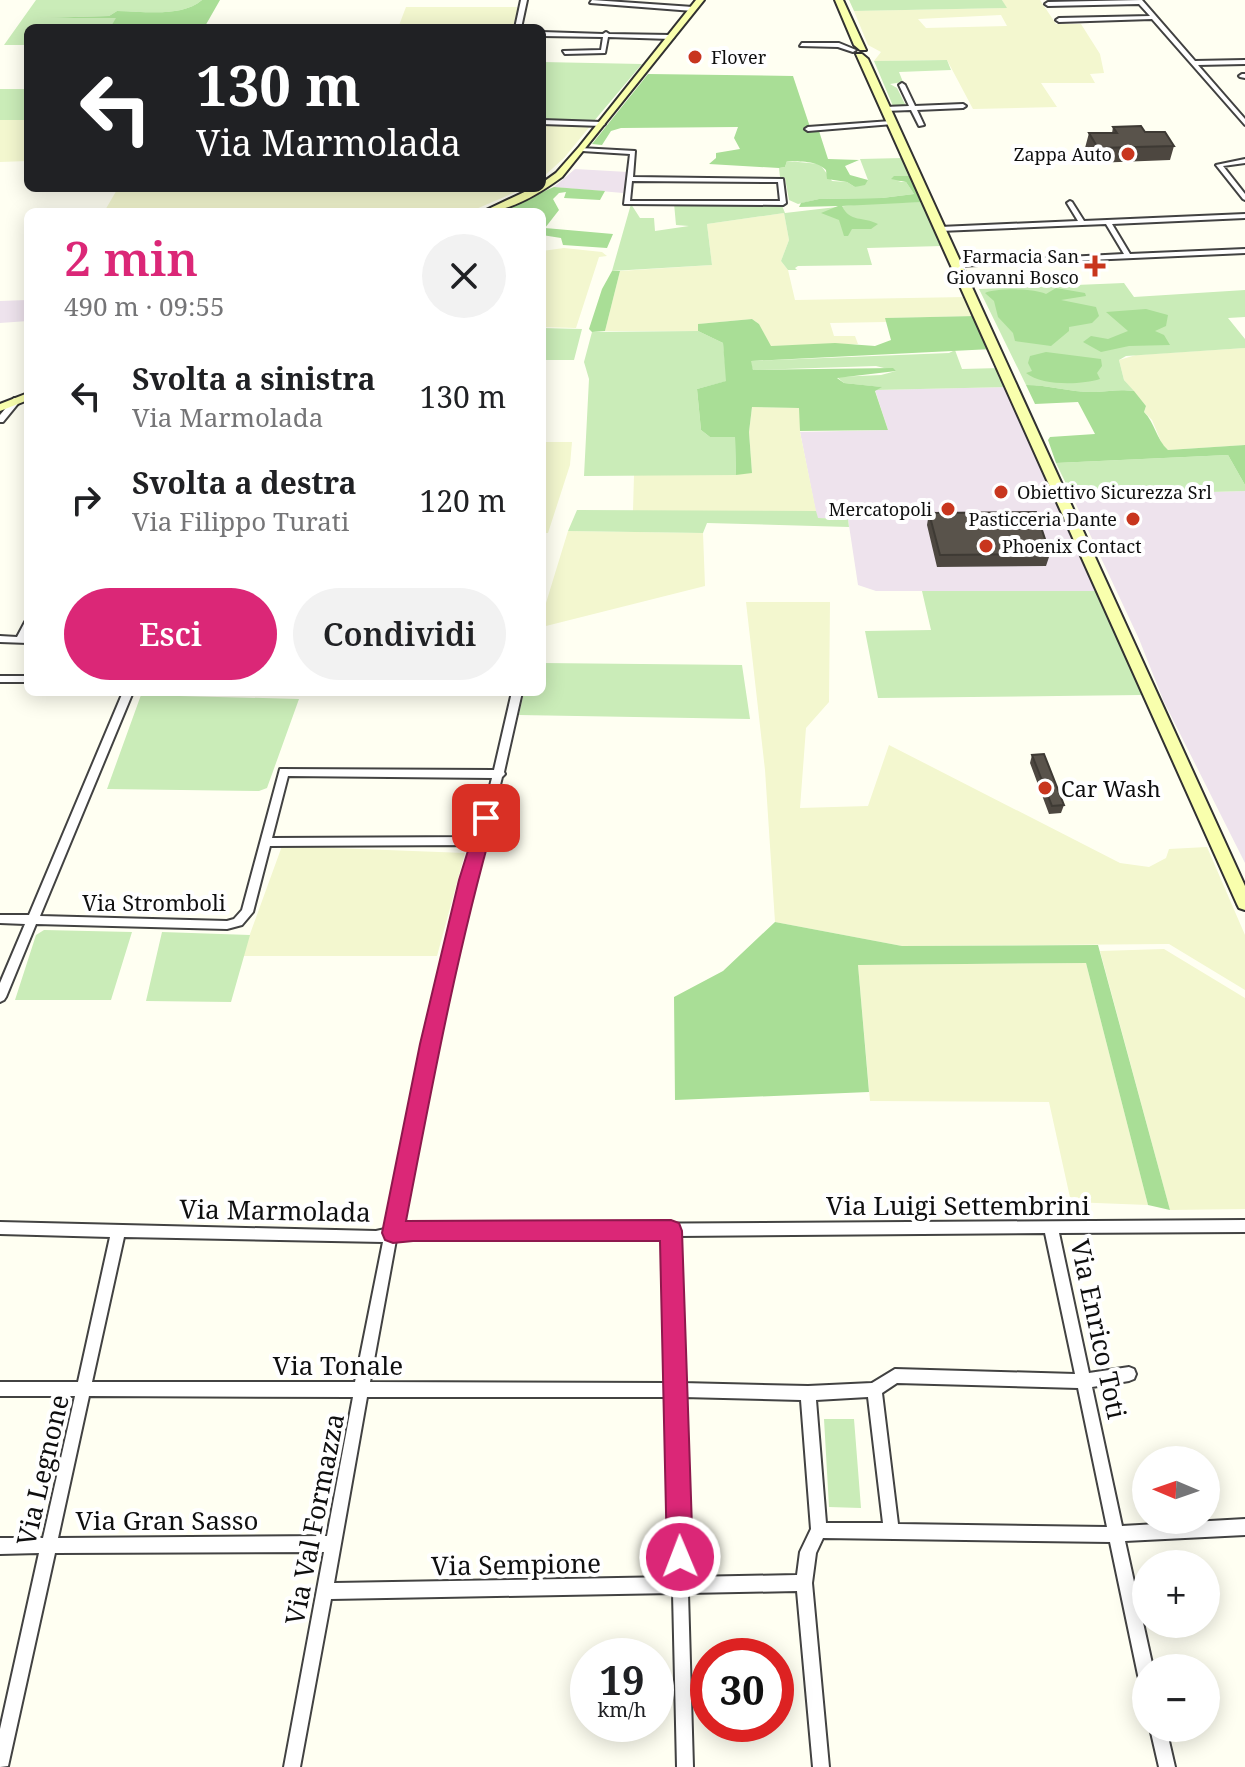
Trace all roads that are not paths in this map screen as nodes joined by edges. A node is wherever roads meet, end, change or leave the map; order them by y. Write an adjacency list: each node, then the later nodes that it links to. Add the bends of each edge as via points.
1 (524, 0): 10 (street)
2 (700, 0): 7 (main road)
3 (839, 0): 15 (main road)
4 (1140, 1): 6 (street); 8 (street)
5 (592, 2): 7 (street)
6 (1048, 4)
7 (693, 9): 13 (main road)
8 (1154, 17): 9 (street); 18 (street)
9 (1059, 20)
10 (519, 24)
11 (546, 34): 12 (street)
12 (606, 34): 13 (street); 16 (street, via 603,52)
13 (671, 37): 28 (main road)
14 (802, 45): 15 (street)
15 (858, 50): 22 (main road)
16 (565, 52)
17 (1245, 62): 18 (street)
18 (1193, 63): 23 (street)
19 (902, 85): 21 (street)
20 (963, 106): 21 (street)
21 (913, 108): 22 (street); 29 (street)
22 (885, 109): 26 (main road)
23 (1235, 112): 24 (street); 27 (street)
24 (1245, 112)
25 (546, 122): 28 (street)
26 (891, 123): 30 (street); 42 (main road)
27 (1245, 123)
28 (602, 124): 31 (main road)
29 (921, 125)
30 (808, 129)
31 (582, 149): 33 (street, via 631,151); 34 (main road)
32 (1245, 161): 36 (street, via 1219,165)
33 (630, 179): 33 (street, via 626,203 783,203 781,180)
34 (546, 185)
35 (533, 192): 38 (main road)
36 (1245, 198)
37 (1070, 203): 41 (street)
38 (496, 208)
39 (1245, 216): 40 (street)
40 (1108, 222): 41 (street); 44 (street)
41 (1082, 223): 42 (street)
42 (940, 229): 45 (main road)
43 (1245, 251): 44 (street)
44 (1128, 256): 45 (street)
45 (956, 264): 58 (main road)
46 (23, 398): 47 (main road); 48 (street)
47 (0, 408)
48 (0, 420)
49 (0, 639): 50 (street)
50 (24, 640)
51 (0, 679): 52 (street)
52 (24, 679)
53 (126, 696): 60 (street)
54 (516, 696): 55 (street, Via Val Formazza)
55 (500, 774): 56 (street, Via Val Formazza); 57 (street, Via Stromboli, via 284,772)
56 (480, 841): 57 (street); 67 (street, Via Val Formazza, via 430,1044)
57 (266, 842): 60 (street, Via Stromboli, via 247,912 238,922)
58 (1244, 899)
59 (0, 919): 60 (street)
60 (31, 920): 61 (street)
61 (0, 997)
62 (1245, 1226): 64 (street, Via Luigi Settembrini)
63 (0, 1228): 66 (street, Via Marmolada)
64 (1051, 1228): 65 (street, Via Luigi Settembrini); 69 (street, Via Enrico Toti)
65 (671, 1231): 67 (street, Via Marmolada); 73 (street)
66 (118, 1232): 67 (street, Via Marmolada, via 376,1237); 70 (street, Via Legnone)
67 (393, 1233): 72 (street, Via Val Formazza)
68 (1129, 1374): 69 (street, Via Tonale)
69 (1083, 1381): 74 (street, Via Tonale, via 895,1376); 79 (street, Via Enrico Toti)
70 (85, 1388): 71 (street, Via Tonale); 72 (street, Via Tonale); 80 (street, Via Legnone)
71 (0, 1389)
72 (363, 1390): 73 (street, Via Tonale); 81 (street, Via Val Formazza)
73 (677, 1390): 75 (street, Via Tonale); 84 (street)
74 (874, 1390): 75 (street, Via Tonale); 78 (street)
75 (808, 1393): 77 (street)
76 (1245, 1527): 79 (street)
77 (819, 1530): 78 (street); 83 (street, via 808,1552)
78 (891, 1530): 79 (street)
79 (1114, 1535): 86 (street, Via Enrico Toti)
80 (50, 1544): 81 (street, Via Gran Sasso); 82 (street, Via Gran Sasso); 88 (street, Via Legnone)
81 (334, 1544): 85 (street, Via Val Formazza)
82 (0, 1546)
83 (804, 1583): 84 (street, Via Sempione); 91 (street)
84 (681, 1585): 85 (street, Via Sempione); 90 (street)
85 (325, 1591): 89 (street, Via Val Formazza)
86 (1141, 1654)
87 (1161, 1742): 92 (street)
88 (0, 1766)
89 (292, 1767)
90 (685, 1767)
91 (821, 1767)
92 (1167, 1767)

